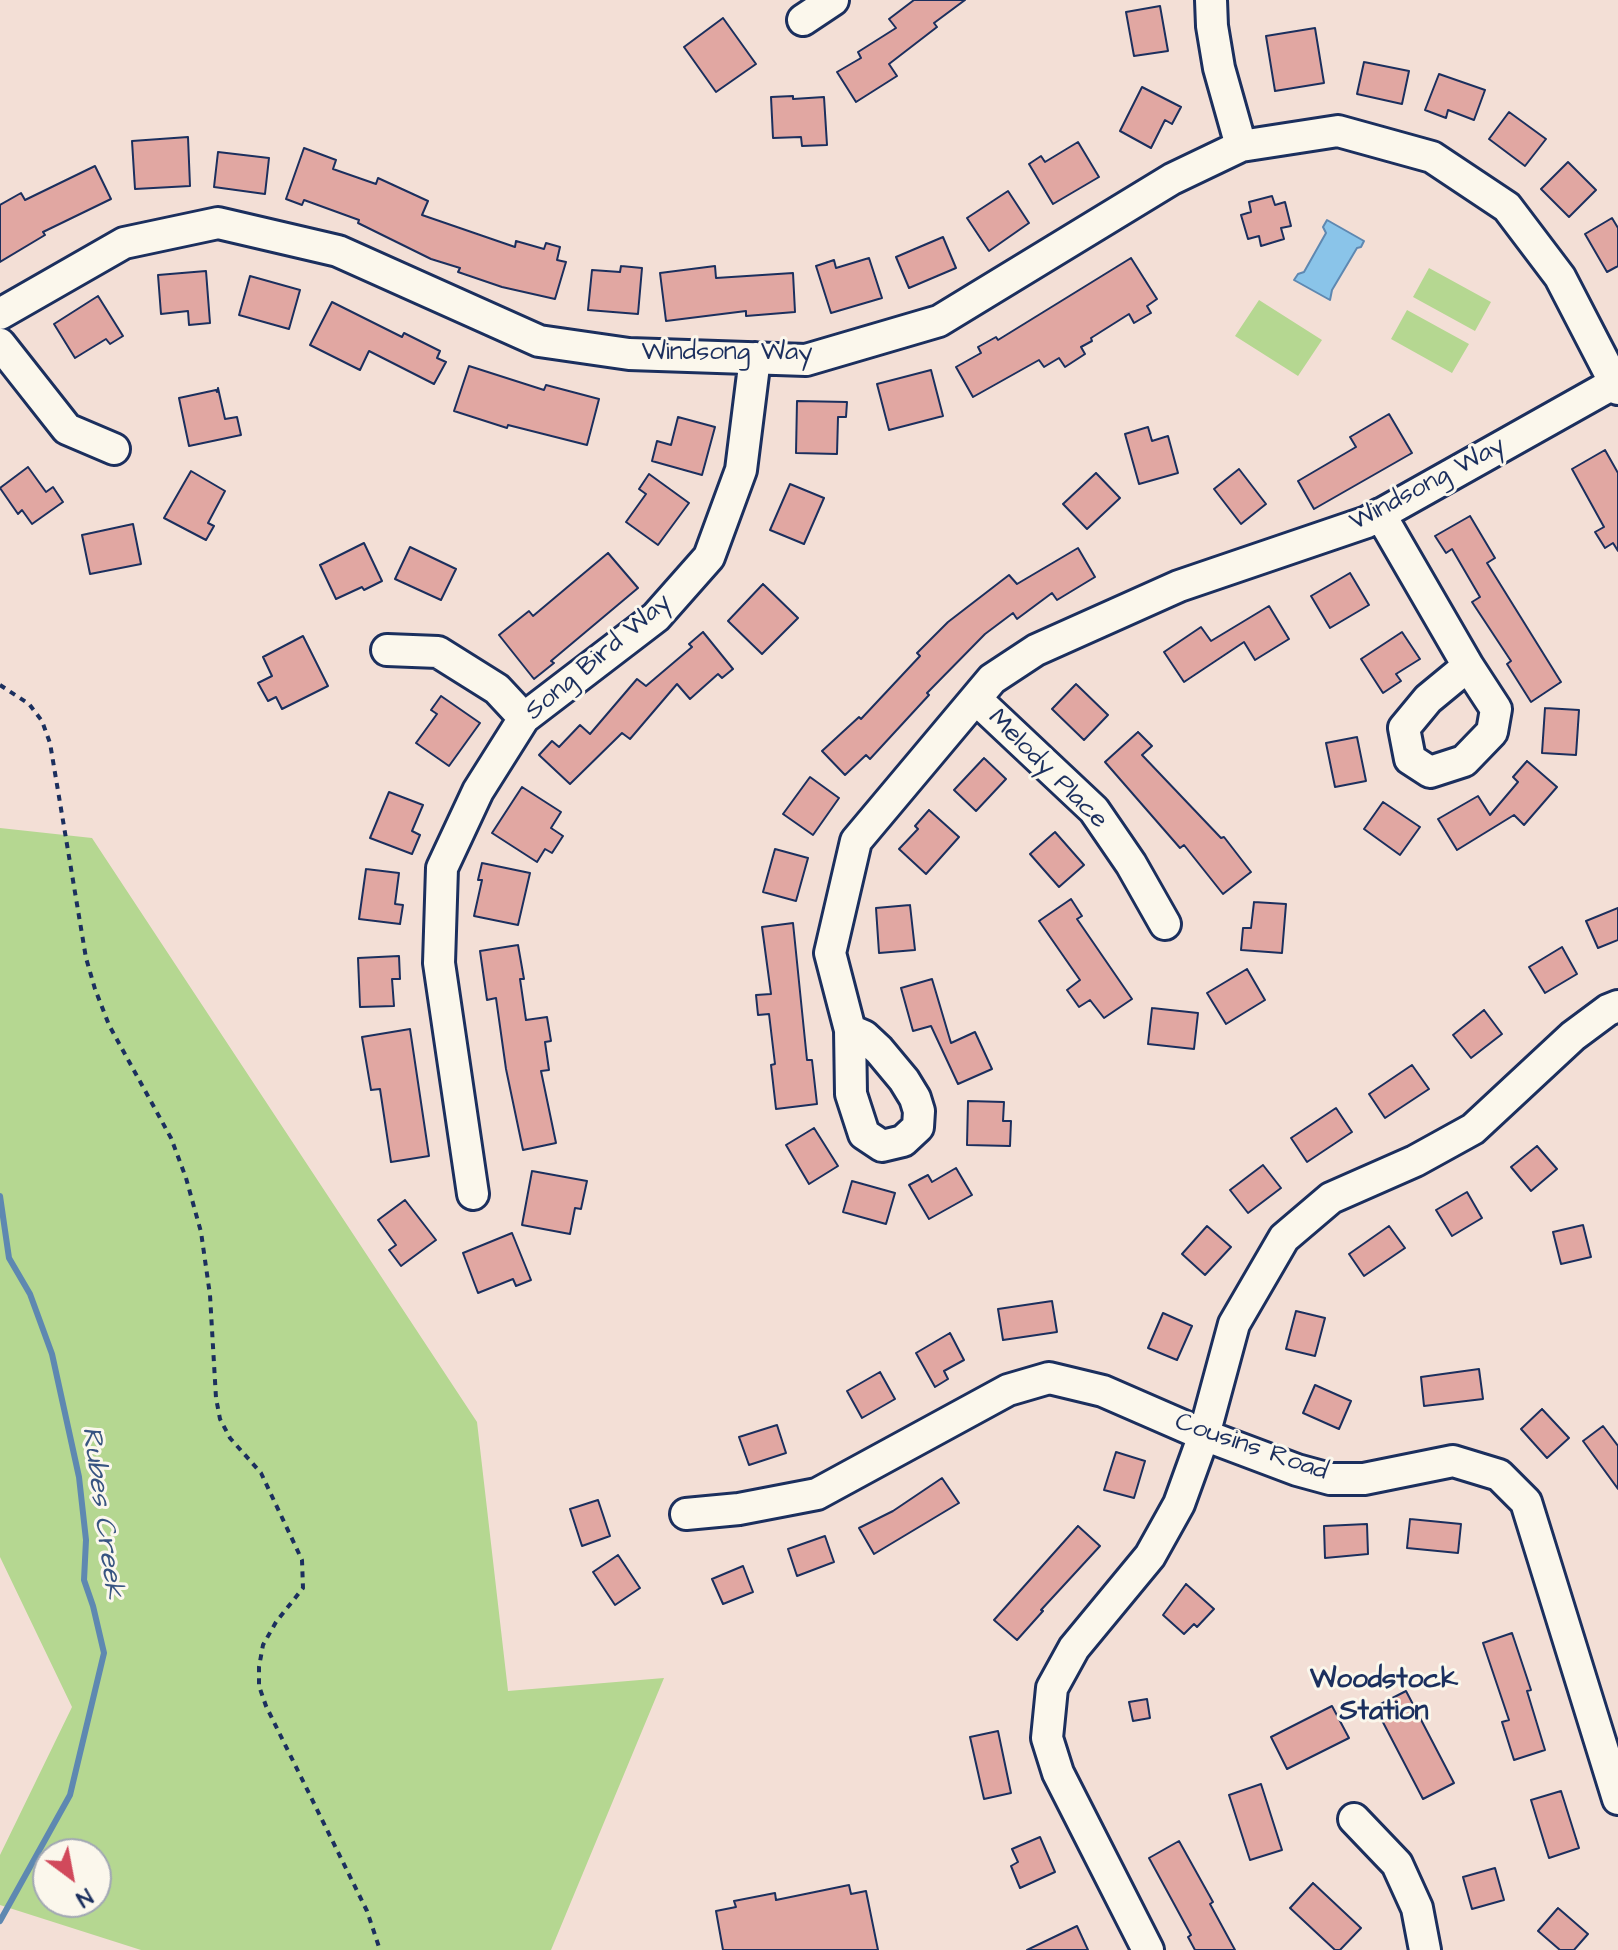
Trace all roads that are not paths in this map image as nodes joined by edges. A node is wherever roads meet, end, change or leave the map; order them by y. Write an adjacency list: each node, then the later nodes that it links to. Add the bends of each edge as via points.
1 (833, 0): 3 (street)
2 (1211, 0): 4 (street, via 1219,68)
3 (803, 20)
4 (1241, 146): 7 (street, Windsong Way, via 1172,179 939,321 806,360); 8 (street, Windsong Way, via 1338,131 1432,157 1507,207 1560,277)
5 (0, 314): 7 (street, Windsong Way, via 124,243 218,223 338,251 539,341 629,354)
6 (0, 344): 9 (street, via 67,429)
7 (755, 358): 14 (street, Song Bird Way, via 741,470 709,557 656,617)
8 (1617, 384): 10 (street, Windsong Way)
9 (114, 449)
10 (1380, 514): 12 (street); 13 (street, Windsong Way, via 1179,586 1036,650 992,679)
11 (387, 650): 14 (street, via 438,652 497,689)
12 (1468, 666)
13 (976, 699): 15 (street, Melody Place, via 1094,810); 17 (street, Windsong Way, via 856,841 830,953)
14 (524, 718): 18 (street, Song Bird Way, via 478,791 442,868 439,963)
15 (1165, 924)
16 (1618, 1006): 19 (street, via 1573,1036 1473,1129 1331,1198 1284,1238 1234,1324)
17 (850, 1030)
18 (473, 1194)
19 (1204, 1435): 20 (street, Cousins Road, via 1103,1391 1049,1378 1008,1390 817,1494); 21 (street, Cousins Road, via 1330,1479 1364,1479 1453,1461 1499,1475 1526,1502); 23 (street, via 1179,1504 1150,1556 1074,1648 1052,1688 1047,1738 1058,1773)
20 (686, 1514)
21 (1618, 1799)
22 (1354, 1819): 24 (street, via 1397,1864 1417,1908)
23 (1148, 1950)
24 (1425, 1950)

